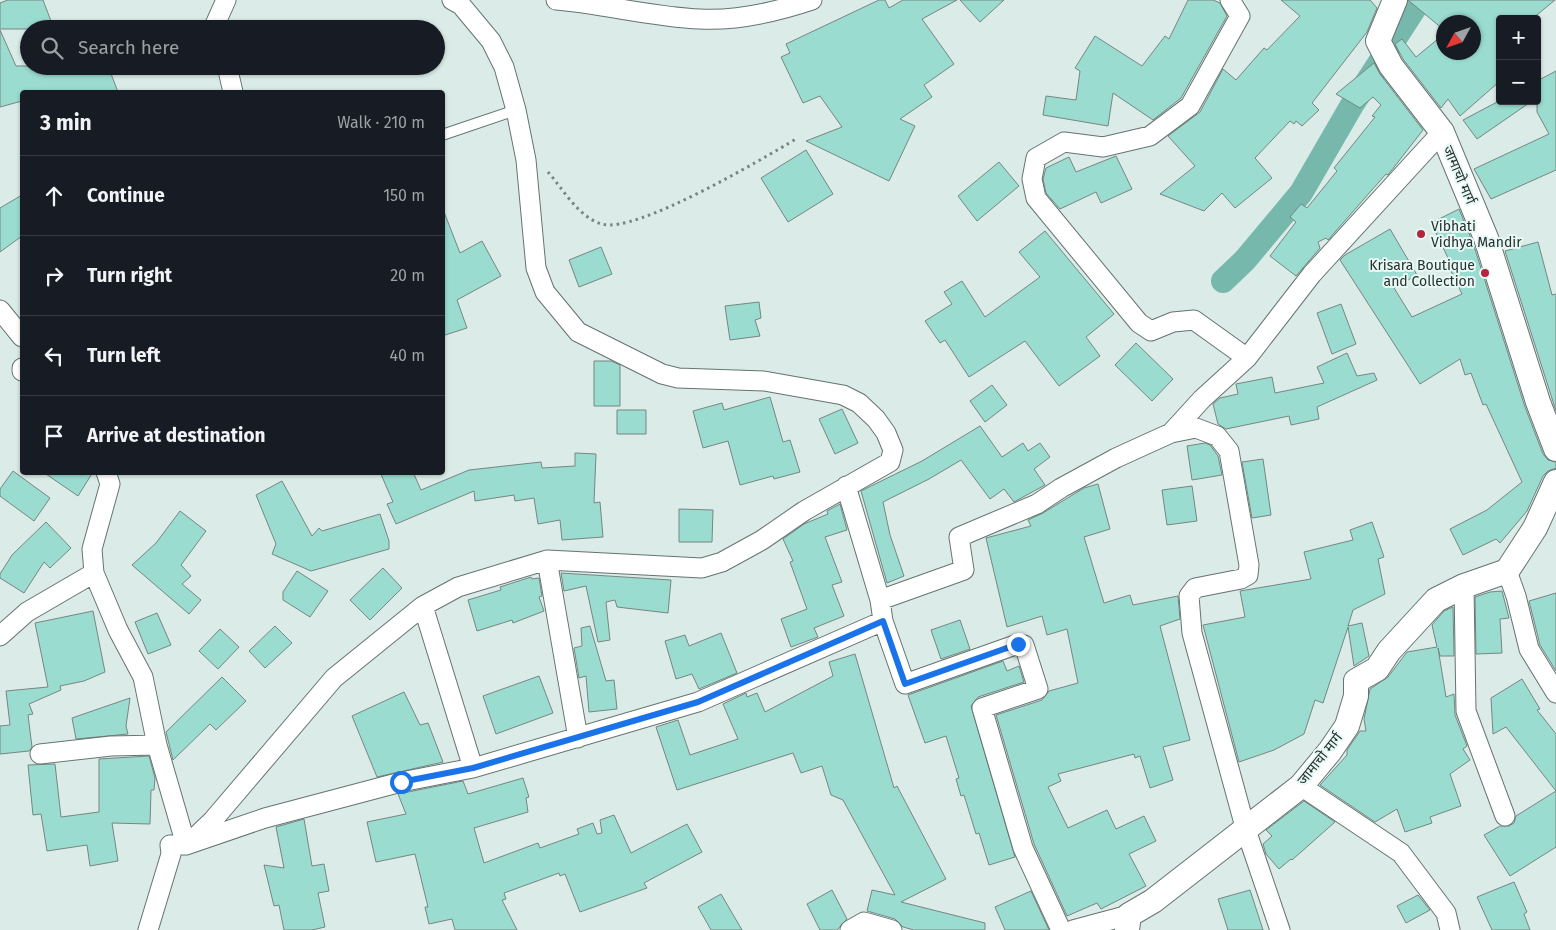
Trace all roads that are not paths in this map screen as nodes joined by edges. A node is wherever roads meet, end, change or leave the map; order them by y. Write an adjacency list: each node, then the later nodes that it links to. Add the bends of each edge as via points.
1 (226, 0): 7 (street)
2 (452, 0): 10 (street, via 461,5 491,41 504,67)
3 (556, 0): 4 (street, via 701,19 754,16)
4 (812, 0)
5 (1230, 0): 15 (street, via 1240,16 1190,106 1150,136 1103,147 1064,142 1036,158 1032,179 1036,198 1139,323 1151,331 1173,322 1194,320)
6 (1394, 0): 11 (street, जामाचो मार्ग, via 1378,41 1391,66)
7 (217, 20)
8 (229, 75): 9 (street)
9 (233, 90)
10 (516, 110): 12 (lane); 20 (street, via 526,160 536,268 545,292 578,332 662,374 678,378 764,381 843,395 859,403 876,419 893,450 890,462)
11 (1442, 132): 15 (street, via 1312,274); 17 (street, जामाचो मार्ग, via 1486,238)
12 (445, 134)
13 (0, 310): 14 (street)
14 (20, 335)
15 (1247, 358): 16 (street)
16 (1170, 433): 25 (street, via 1116,458 1037,504 959,537 964,570); 36 (street, via 1196,428 1217,436 1229,451 1249,565 1248,575 1195,588 1189,596 1192,633)
17 (1556, 449)
18 (107, 475): 23 (street, via 110,484 92,549)
19 (1556, 482): 22 (street, via 1535,528)
20 (846, 486): 21 (street, via 762,540 722,562 702,568); 25 (street)
21 (548, 560): 26 (street, via 458,587); 30 (street)
22 (1507, 570): 24 (street, जामाचो मार्ग); 29 (street, via 1529,649)
23 (94, 572): 28 (street, via 27,612); 31 (street, via 118,630 143,677)
24 (1464, 586): 34 (street, जामाचो मार्ग, via 1436,600 1389,651 1377,669 1356,681 1356,696 1346,726); 35 (street, via 1466,711)
25 (880, 600): 27 (street)
26 (423, 606): 33 (street); 37 (street, via 334,678 213,820)
27 (883, 621): 30 (street, via 698,702); 42 (street, via 905,684 1018,644 1024,645 1038,689 982,708 1023,848)
28 (0, 636)
29 (1556, 693)
30 (578, 738): 33 (street)
31 (157, 745): 32 (street, via 111,746); 37 (street)
32 (40, 754)
33 (473, 768): 37 (street, via 401,782 264,818)
34 (1301, 786): 36 (street, जामाचो मार्ग); 45 (street, via 1401,853 1446,913)
35 (1505, 816)
36 (1246, 828): 38 (street, जामाचो मार्ग); 44 (street)
37 (186, 846): 39 (street, via 170,845 171,854)
38 (1128, 923): 43 (street)
39 (148, 930)
40 (850, 930): 41 (street, via 864,922)
41 (892, 930)
42 (1061, 930)
43 (1073, 930)
44 (1280, 930)
45 (1450, 930)

